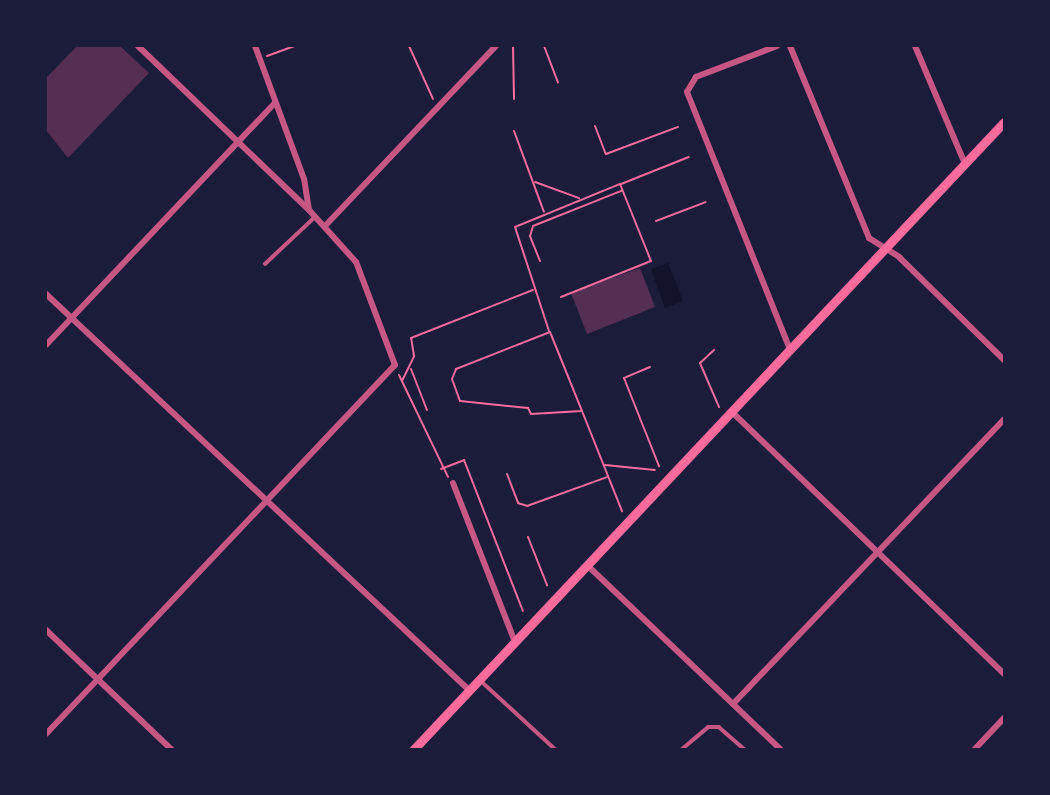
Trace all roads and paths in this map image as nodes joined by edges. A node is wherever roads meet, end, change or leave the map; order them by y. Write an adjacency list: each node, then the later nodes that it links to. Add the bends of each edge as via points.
1 (138, 46): 20 (street)
2 (255, 46): 11 (street)
3 (295, 46): 11 (path)
4 (409, 46): 14 (path)
5 (496, 46): 32 (street)
6 (513, 46): 13 (path)
7 (544, 46): 12 (path)
8 (777, 46): 42 (street, via 687,86)
9 (790, 46): 33 (street, via 869,237)
10 (915, 46): 22 (street)
11 (260, 59): 15 (street)
12 (558, 82)
13 (514, 99)
14 (433, 100)
15 (275, 103): 20 (street); 28 (street)
16 (1004, 122): 22 (main road)
17 (595, 126): 18 (path, via 606,154)
18 (678, 127)
19 (514, 131): 23 (path)
20 (237, 142): 28 (street); 39 (street)
21 (689, 157): 24 (path)
22 (965, 164): 33 (main road)
23 (533, 181): 26 (path); 29 (path)
24 (620, 184): 25 (path); 26 (path)
25 (622, 191): 34 (path, via 533,226 530,236); 38 (path, via 651,261)
26 (580, 198): 29 (path)
27 (706, 202): 31 (path)
28 (309, 210): 30 (street)
29 (544, 213): 36 (path, via 523,220 513,237)
30 (316, 217): 32 (street); 35 (lane)
31 (656, 221)
32 (325, 226): 45 (street, via 365,278)
33 (883, 250): 42 (main road); 44 (street, via 899,257)
34 (540, 261)
35 (265, 264)
36 (533, 290): 40 (path); 47 (path, via 411,338)
37 (46, 294): 39 (street)
38 (561, 297)
39 (70, 318): 41 (street); 61 (street)
40 (550, 332): 51 (path); 51 (path, via 456,369 452,379 460,401 528,408 531,414)
41 (46, 345)
42 (790, 349): 52 (main road)
43 (714, 350): 49 (path, via 700,363)
44 (1004, 360)
45 (395, 365): 48 (path); 61 (street)
46 (650, 367): 55 (path, via 624,378)
47 (411, 368): 48 (path); 50 (path)
48 (402, 381): 56 (path)
49 (720, 408)
50 (427, 410)
51 (582, 411): 54 (path)
52 (732, 412): 62 (main road); 64 (street)
53 (1004, 419): 64 (street)
54 (604, 465): 57 (path); 59 (path)
55 (659, 466)
56 (441, 469): 60 (path); 67 (path, via 464,460)
57 (655, 470)
58 (507, 474): 59 (path, via 518,503 527,506)
59 (608, 476): 62 (path)
60 (453, 483): 69 (street)
61 (267, 500): 71 (street); 73 (street)
62 (627, 522): 65 (main road)
63 (528, 537): 66 (path)
64 (876, 554): 70 (street); 74 (street)
65 (587, 565): 69 (main road); 74 (street)
66 (547, 585)
67 (523, 611)
68 (46, 630): 71 (street)
69 (515, 642): 72 (main road)
70 (1004, 674)
71 (97, 679): 76 (street); 77 (street)
72 (480, 679): 73 (main road); 79 (lane)
73 (469, 690): 78 (main road)
74 (733, 704): 82 (street)
75 (1004, 718): 83 (street)
76 (46, 734)
77 (172, 750)
78 (413, 750)
79 (556, 750)
80 (681, 750): 81 (lane, via 708,727 719,727)
81 (745, 750)
82 (781, 750)
83 (974, 750)

